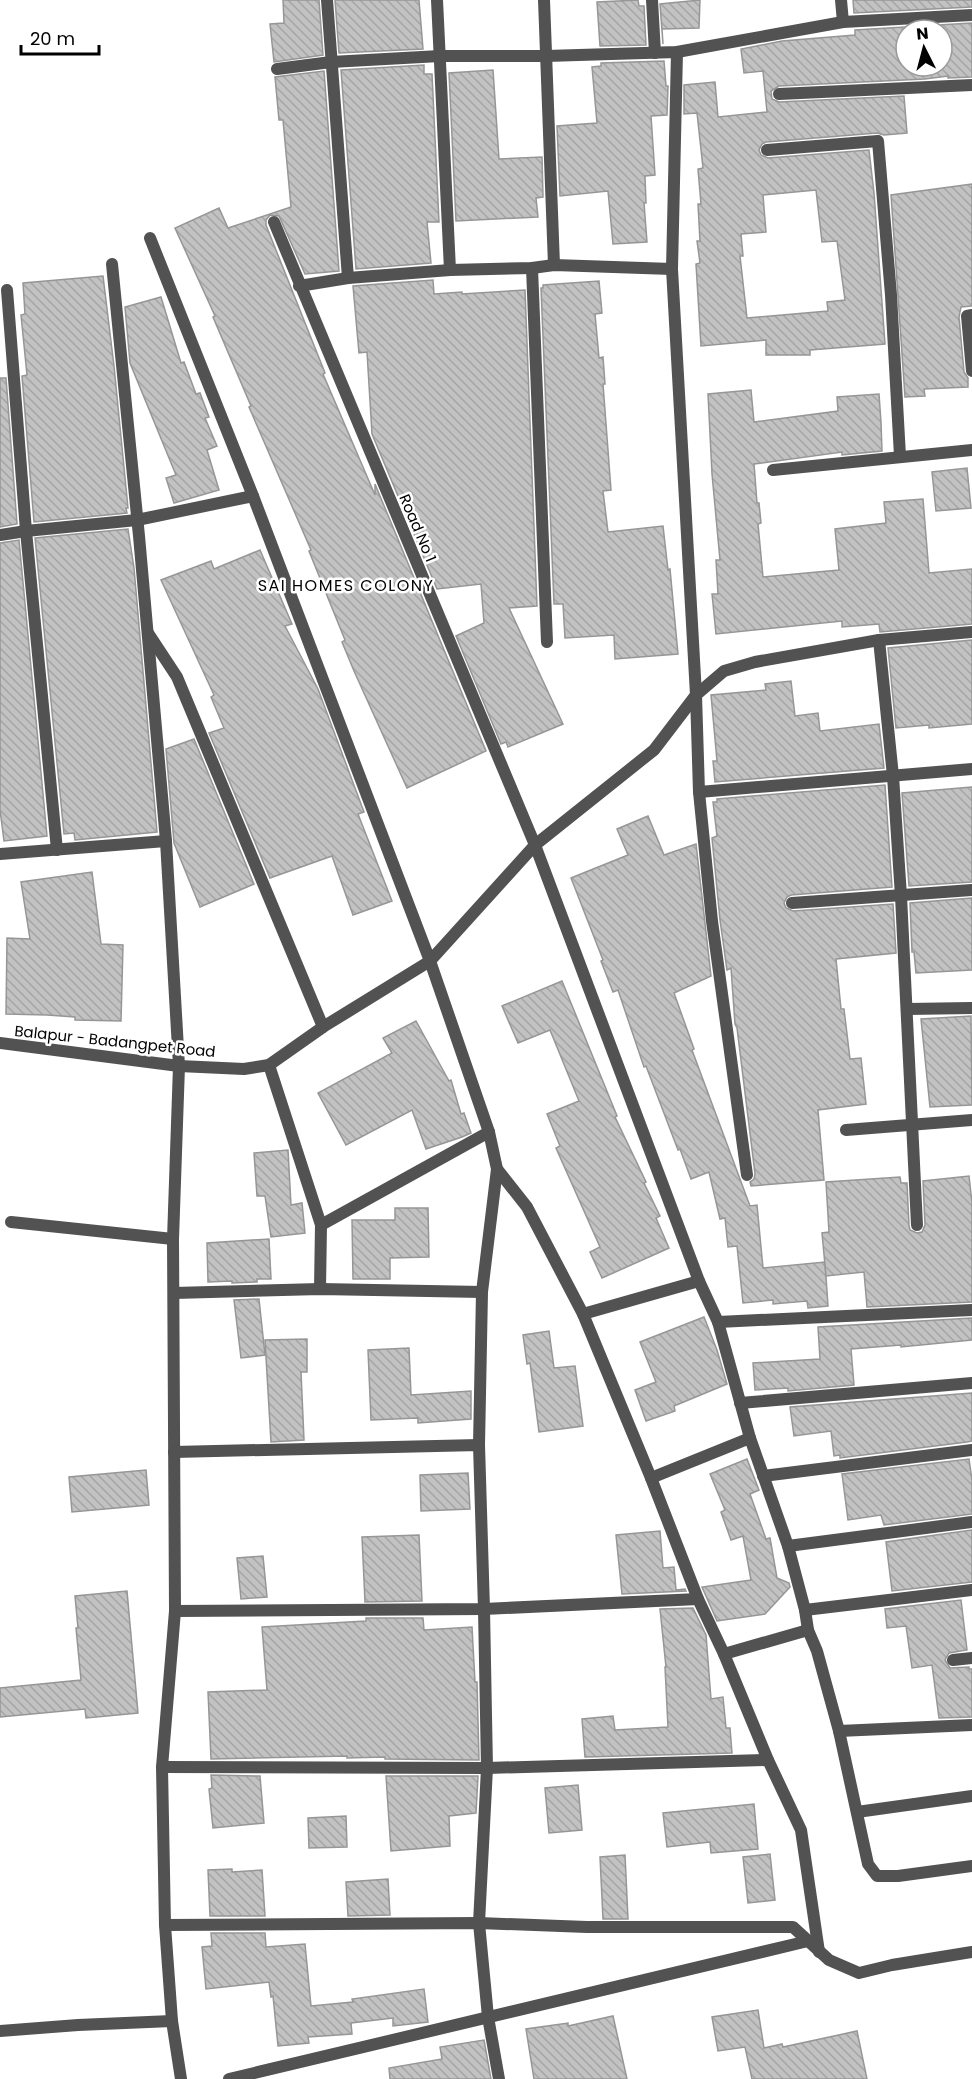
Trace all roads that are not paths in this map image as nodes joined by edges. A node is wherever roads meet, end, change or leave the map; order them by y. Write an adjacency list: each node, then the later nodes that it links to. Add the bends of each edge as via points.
1 (327, 0): 12 (street)
2 (436, 0): 10 (street)
3 (544, 0): 11 (street)
4 (652, 0): 8 (street)
5 (841, 0): 7 (street)
6 (972, 15): 7 (street)
7 (843, 22): 9 (street)
8 (655, 52): 9 (street); 11 (street)
9 (677, 52): 22 (street)
10 (440, 56): 11 (street); 12 (street); 23 (street)
11 (546, 56): 20 (street)
12 (331, 62): 13 (street); 24 (street)
13 (277, 69)
14 (972, 85): 15 (street)
15 (779, 94)
16 (767, 150): 30 (street, via 878,141)
17 (273, 222): 25 (street, Road No 1)
18 (150, 238): 32 (street)
19 (112, 264): 33 (street)
20 (554, 265): 21 (street); 22 (street)
21 (532, 268): 23 (street); 39 (street)
22 (672, 269): 40 (street)
23 (450, 270): 24 (street)
24 (348, 278): 25 (street)
25 (299, 286): 45 (street, Road No 1)
26 (7, 290): 34 (street)
27 (972, 315): 28 (street, via 967,316)
28 (972, 371)
29 (972, 450): 30 (street)
30 (900, 456): 31 (street)
31 (773, 470)
32 (253, 496): 33 (street); 51 (street)
33 (137, 520): 34 (street); 36 (street)
34 (26, 531): 35 (street); 46 (street)
35 (0, 535)
36 (147, 632): 44 (street); 54 (street, via 177,677)
37 (972, 632): 38 (street, Balapur - Badangpet Road)
38 (879, 640): 40 (street, Balapur - Badangpet Road, via 724,671); 42 (street)
39 (547, 642)
40 (696, 695): 43 (street); 45 (street, Balapur - Badangpet Road, via 654,750)
41 (972, 769): 42 (street)
42 (893, 776): 43 (street); 49 (street)
43 (699, 792): 63 (street, via 712,921)
44 (166, 842): 46 (street); 57 (street)
45 (535, 844): 51 (street, Balapur - Badangpet Road); 68 (street, Road No 1)
46 (57, 850): 47 (street)
47 (0, 854)
48 (972, 890): 49 (street)
49 (901, 896): 50 (street); 53 (street)
50 (792, 903)
51 (430, 961): 54 (street, Balapur - Badangpet Road); 61 (street)
52 (972, 1008): 53 (street)
53 (907, 1009): 59 (street)
54 (323, 1027): 56 (street, Balapur - Badangpet Road)
55 (0, 1043): 57 (street, Balapur - Badangpet Road)
56 (269, 1065): 57 (street, Balapur - Badangpet Road, via 244,1069); 65 (street)
57 (178, 1066): 67 (street)
58 (972, 1120): 59 (street)
59 (912, 1124): 60 (street); 66 (street)
60 (846, 1130)
61 (489, 1132): 62 (street); 65 (street)
62 (497, 1169): 70 (street); 73 (street, via 527,1207)
63 (747, 1175)
64 (12, 1222): 67 (street)
65 (321, 1225): 69 (street)
66 (917, 1225)
67 (173, 1239): 71 (street)
68 (699, 1281): 73 (street); 74 (street, Road No 1)
69 (320, 1289): 70 (street); 71 (street)
70 (482, 1292): 78 (street)
71 (174, 1293): 80 (street)
72 (972, 1310): 74 (street)
73 (583, 1314): 82 (street)
74 (718, 1322): 76 (street, Road No 1)
75 (972, 1383): 76 (street)
76 (740, 1403): 77 (street, Road No 1)
77 (750, 1438): 81 (street, Road No 1); 82 (street)
78 (479, 1445): 80 (street); 87 (street)
79 (972, 1450): 81 (street)
80 (174, 1452): 89 (street)
81 (763, 1476): 84 (street, Road No 1)
82 (651, 1478): 86 (street)
83 (972, 1522): 84 (street)
84 (788, 1546): 88 (street, Road No 1)
85 (972, 1590): 88 (street)
86 (698, 1599): 87 (street); 91 (street)
87 (484, 1609): 89 (street); 98 (street)
88 (805, 1610): 90 (street, Road No 1)
89 (175, 1611): 97 (street)
90 (808, 1630): 91 (street); 95 (street, Road No 1)
91 (724, 1654): 96 (street)
92 (972, 1658): 93 (street)
93 (953, 1660)
94 (972, 1725): 95 (street)
95 (839, 1731): 100 (street, Road No 1)
96 (768, 1760): 98 (street); 105 (street, via 801,1830)
97 (162, 1767): 98 (street); 103 (street)
98 (487, 1768): 102 (street)
99 (972, 1796): 100 (street)
100 (857, 1812): 101 (street, Road No 1, via 868,1864 877,1876)
101 (972, 1866)
102 (479, 1923): 103 (street); 104 (street, via 793,1928); 107 (street)
103 (165, 1925): 108 (street)
104 (808, 1941): 105 (street); 107 (street)
105 (819, 1952): 106 (street, via 860,1973)
106 (972, 1952)
107 (488, 2018): 111 (street); 112 (street)
108 (172, 2021): 109 (street); 110 (street)
109 (0, 2031)
110 (182, 2079)
111 (229, 2079)
112 (499, 2079)

